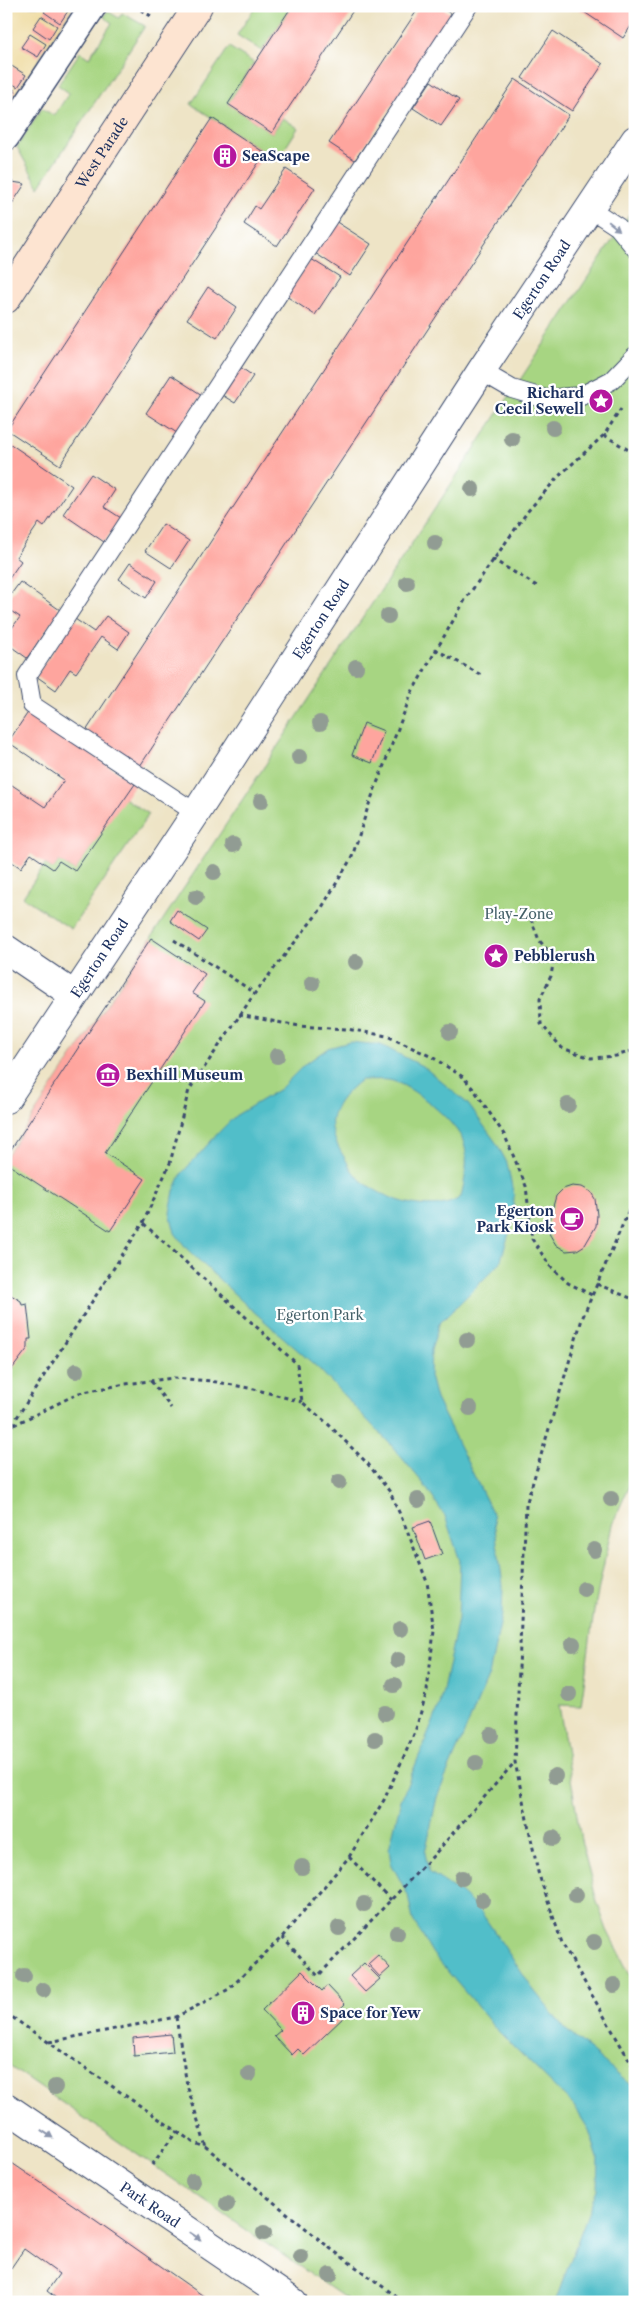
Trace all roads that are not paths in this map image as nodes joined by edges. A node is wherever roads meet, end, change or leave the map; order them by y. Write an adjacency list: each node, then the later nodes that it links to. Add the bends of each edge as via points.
1 (93, 6): 4 (street)
2 (198, 6): 8 (main road, West Parade)
3 (468, 6): 11 (lane, via 27,676 32,704)
4 (6, 137)
5 (635, 140): 6 (street, Egerton Road)
6 (589, 208): 7 (lane, one-way to 7, via 618,227); 10 (street, Egerton Road)
7 (635, 248)
8 (6, 298)
9 (635, 356): 10 (lane, via 612,380 581,396 546,399 512,389)
10 (481, 371): 11 (street, Egerton Road)
11 (196, 813): 13 (street, Egerton Road)
12 (6, 949): 13 (street)
13 (74, 995): 14 (street, Egerton Road)
14 (6, 1099)
15 (6, 2107): 16 (street, Park Road, one-way to 16)
16 (293, 2302)

